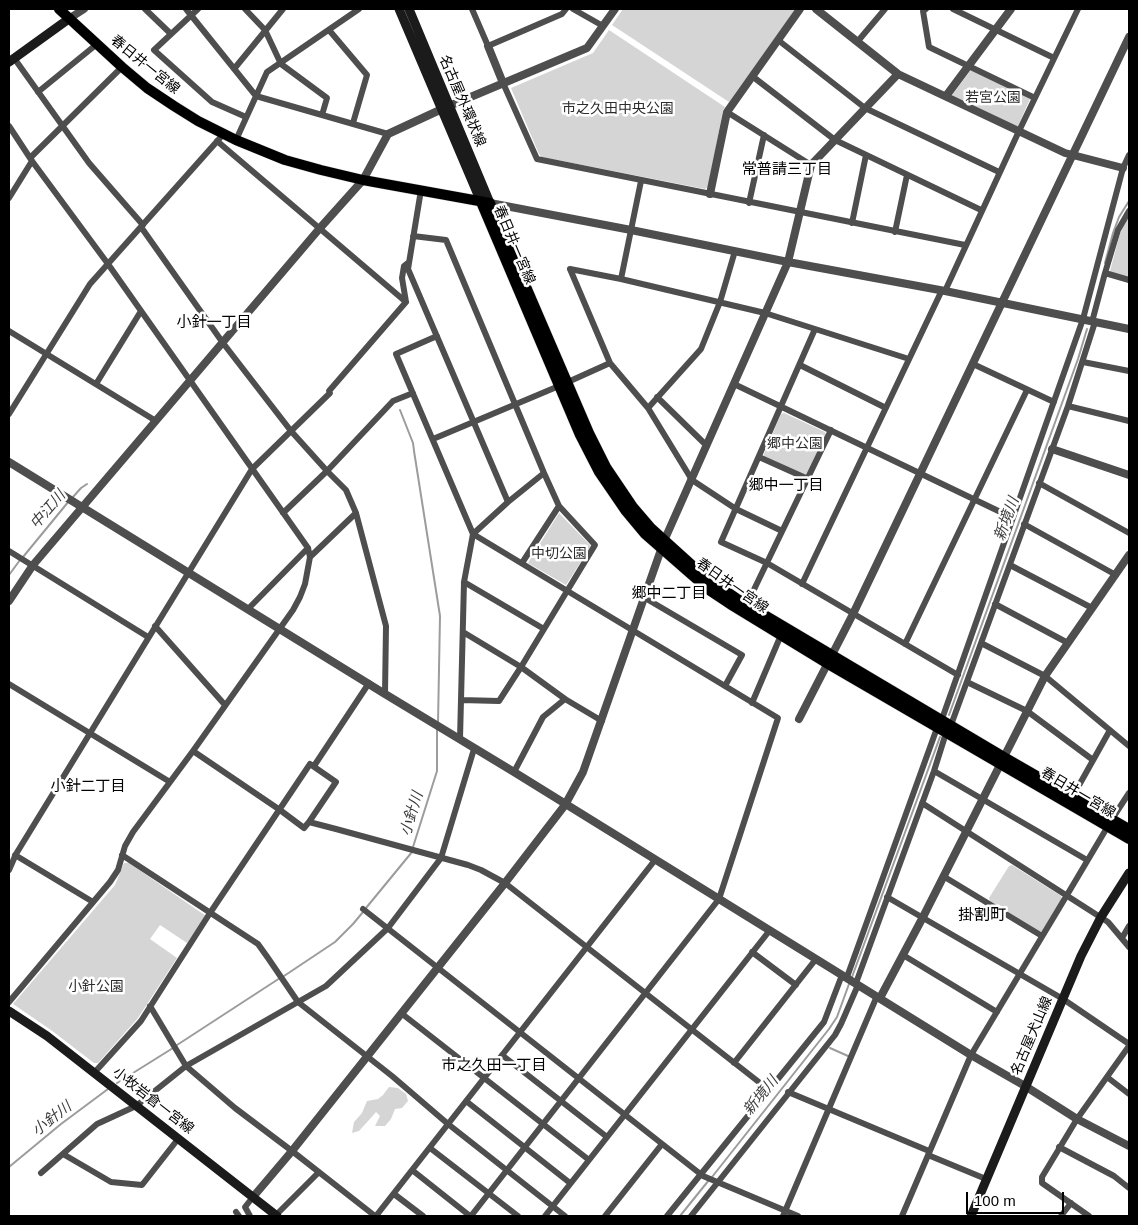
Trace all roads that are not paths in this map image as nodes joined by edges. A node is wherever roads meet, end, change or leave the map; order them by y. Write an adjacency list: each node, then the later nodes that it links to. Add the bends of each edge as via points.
1 (59, 9): 23 (main road, 春日井一宮線)
2 (84, 9): 23 (street)
3 (145, 9): 28 (street)
4 (186, 9): 22 (street)
5 (198, 9): 22 (street)
6 (245, 9): 25 (street)
7 (283, 9): 25 (street)
8 (359, 9): 26 (street)
9 (399, 9): 47 (main road, 名古屋外環状線)
10 (409, 9): 47 (main road, 名古屋外環状線)
11 (472, 9): 33 (street)
12 (566, 9): 33 (street, via 562,14)
13 (573, 9): 24 (street)
14 (615, 9): 24 (street)
15 (800, 9): 30 (street)
16 (816, 9): 31 (street)
17 (885, 9): 31 (street)
18 (926, 9): 37 (street, via 923,11 929,47)
19 (955, 9): 27 (street)
20 (1011, 9): 27 (street)
21 (1078, 9): 34 (street)
22 (191, 16): 28 (street); 39 (street)
23 (70, 18): 32 (main road, 春日井一宮線); 35 (main road)
24 (604, 26): 42 (street, via 587,48)
25 (265, 30): 36 (street); 39 (street)
26 (329, 30): 36 (street); 52 (street, via 367,76)
27 (996, 30): 34 (street); 37 (street)
28 (171, 34): 51 (street, via 154,50 212,102)
29 (1129, 37): 63 (street)
30 (778, 40): 41 (street); 48 (street)
31 (858, 41): 40 (street)
32 (97, 44): 38 (main road, 春日井一宮線); 43 (street)
33 (488, 46): 42 (street)
34 (1054, 58): 46 (street)
35 (11, 60): 43 (street)
36 (281, 64): 44 (street, via 268,72); 50 (street, via 328,98)
37 (969, 65): 45 (street); 46 (street)
38 (122, 67): 54 (street); 59 (main road, 春日井一宮線, via 147,88)
39 (234, 69): 44 (street)
40 (898, 74): 45 (street); 48 (street)
41 (752, 76): 49 (street); 61 (street)
42 (503, 83): 47 (street); 71 (street, via 537,159)
43 (38, 92): 54 (street)
44 (256, 96): 50 (street); 51 (street)
45 (946, 96): 55 (street)
46 (1035, 98): 55 (street)
47 (446, 108): 56 (street); 76 (main road, 名古屋外環状線)
48 (865, 108): 61 (street); 68 (street)
49 (728, 112): 57 (street); 73 (street)
50 (322, 115): 52 (street)
51 (246, 117): 60 (street)
52 (353, 124): 56 (street)
53 (9, 126): 58 (street)
54 (63, 127): 65 (street); 81 (street)
55 (1018, 131): 63 (street); 68 (street)
56 (388, 134): 70 (street)
57 (764, 135): 66 (street); 75 (street)
58 (11, 136): 65 (street)
59 (220, 137): 60 (main road, 春日井一宮線); 81 (street); 82 (street)
60 (236, 140): 70 (main road, 春日井一宮線, via 285,160)
61 (835, 140): 62 (street); 66 (street)
62 (866, 155): 69 (street); 80 (street)
63 (1073, 155): 67 (street); 97 (street)
64 (1129, 155): 67 (street)
65 (31, 159): 74 (street); 90 (street)
66 (811, 165): 79 (street)
67 (1126, 169): 100 (street)
68 (999, 172): 77 (street)
69 (907, 175): 77 (street); 84 (street)
70 (363, 180): 72 (main road, 春日井一宮線); 82 (street)
71 (641, 181): 73 (street); 83 (street)
72 (422, 190): 76 (main road, 春日井一宮線); 85 (street)
73 (710, 194): 75 (street)
74 (9, 198)
75 (750, 202): 79 (street)
76 (486, 203): 83 (street); 116 (main road, 春日井一宮線)
77 (982, 210): 86 (street)
78 (1129, 210): 91 (street, via 1118,230)
79 (799, 213): 80 (street); 89 (street)
80 (852, 223): 84 (street)
81 (142, 226): 90 (street); 106 (street)
82 (320, 228): 95 (street); 106 (street)
83 (631, 230): 87 (street); 92 (street)
84 (895, 232): 86 (street)
85 (413, 236): 88 (street); 122 (street, via 446,240)
86 (965, 246): 94 (street)
87 (735, 251): 89 (street); 96 (street)
88 (409, 262): 95 (street, via 404,266 402,278); 105 (street, via 408,269)
89 (788, 262): 94 (street); 99 (street)
90 (108, 264): 98 (street); 107 (street, via 90,284)
91 (1105, 273): 93 (street); 101 (street)
92 (621, 279): 96 (street); 110 (street, via 570,269)
93 (1129, 280)
94 (943, 291): 97 (street); 108 (street)
95 (406, 302): 132 (street, via 330,393)
96 (720, 302): 99 (street); 120 (street, via 701,349)
97 (1002, 304): 100 (street); 111 (street)
98 (141, 311): 114 (street); 115 (street)
99 (765, 313): 102 (street); 117 (street)
100 (1083, 319): 101 (street); 121 (street)
101 (1094, 322): 103 (street); 109 (street)
102 (815, 329): 108 (street); 112 (street)
103 (1129, 329)
104 (9, 331): 107 (street)
105 (437, 336): 119 (street, via 396,354); 129 (street)
106 (223, 343): 114 (street); 132 (street)
107 (46, 354): 115 (street); 127 (street)
108 (909, 359): 126 (street)
109 (1083, 362): 113 (street); 124 (street)
110 (610, 363): 116 (street); 125 (street)
111 (973, 364): 118 (street); 143 (street)
112 (800, 365): 123 (street); 126 (street)
113 (1129, 371)
114 (190, 382): 128 (street); 141 (street)
115 (96, 384): 128 (street)
116 (563, 384): 122 (street); 161 (main road, 春日井一宮線, via 580,435 599,472 645,534)
117 (734, 384): 123 (street); 136 (street)
118 (1027, 390): 121 (street); 149 (street)
119 (413, 393): 135 (street); 142 (street, via 393,401)
120 (658, 397): 125 (street); 136 (street)
121 (1054, 402): 133 (street)
122 (515, 405): 129 (street); 144 (street)
123 (782, 406): 131 (street); 139 (street)
124 (1068, 406): 130 (street); 134 (street)
125 (648, 408): 147 (street)
126 (886, 408): 137 (street)
127 (9, 414)
128 (156, 421): 152 (street)
129 (473, 421): 135 (street); 150 (street)
130 (1129, 421)
131 (831, 430): 137 (street); 146 (street)
132 (291, 431): 141 (street); 142 (street)
133 (1043, 433): 134 (street); 156 (street)
134 (1054, 437): 138 (street)
135 (433, 439): 159 (street)
136 (707, 446): 147 (street)
137 (867, 447): 143 (street); 173 (street)
138 (1052, 449): 145 (street); 148 (street)
139 (759, 456): 146 (street); 153 (street)
140 (9, 462): 152 (street)
141 (252, 469): 154 (street); 170 (street)
142 (327, 471): 154 (street); 155 (street, via 346,490)
143 (921, 473): 149 (street); 181 (street)
144 (544, 474): 150 (street); 151 (street)
145 (1129, 475)
146 (808, 479): 158 (street)
147 (692, 480): 153 (street); 161 (street)
148 (1039, 483): 157 (street); 160 (street)
149 (974, 499): 156 (street); 191 (street)
150 (508, 502): 159 (street)
151 (559, 506): 166 (street); 174 (street, via 595,545)
152 (83, 507): 168 (street); 170 (street)
153 (736, 510): 158 (street); 167 (street, via 721,542)
154 (283, 513): 162 (street)
155 (356, 513): 165 (street); 200 (street, via 386,626)
156 (1013, 518): 194 (street)
157 (1024, 524): 169 (street); 171 (street)
158 (782, 531): 167 (street)
159 (474, 534): 166 (street); 172 (street)
160 (1129, 534)
161 (663, 545): 175 (street); 177 (main road, 春日井一宮線); 187 (main road, 春日井一宮線, via 709,590)
162 (308, 548): 165 (street); 180 (street)
163 (9, 551): 168 (street)
164 (1129, 555): 171 (street)
165 (310, 557): 183 (street, via 300,597)
166 (522, 563): 174 (street)
167 (767, 563): 173 (street); 177 (street)
168 (31, 564): 176 (street); 188 (street)
169 (1010, 565): 178 (street); 179 (street)
170 (188, 572): 180 (street); 182 (street)
171 (1116, 575): 179 (street)
172 (464, 582): 184 (street); 186 (street)
173 (802, 584): 181 (street)
174 (568, 591): 184 (street); 185 (street)
175 (645, 598): 185 (street); 199 (street, via 742,655)
176 (9, 602)
177 (747, 604): 192 (main road, 春日井一宮線)
178 (995, 604): 189 (street); 190 (street)
179 (1092, 608): 190 (street)
180 (248, 609): 183 (street)
181 (853, 614): 191 (street); 192 (street)
182 (155, 626): 188 (street); 204 (street)
183 (279, 628): 198 (street); 204 (street)
184 (544, 629): 193 (street)
185 (633, 631): 199 (street); 207 (street)
186 (463, 632): 193 (street); 202 (street)
187 (781, 635): 192 (main road, 春日井一宮線); 203 (street)
188 (148, 637): 210 (street)
189 (981, 643): 195 (street); 196 (street)
190 (1068, 643): 195 (street)
191 (905, 644): 194 (street)
192 (830, 659): 206 (street); 208 (main road, 春日井一宮線)
193 (520, 668): 201 (street); 202 (street, via 499,700)
194 (958, 676): 208 (street)
195 (1045, 676): 205 (street); 209 (street)
196 (967, 682): 205 (street); 208 (street)
197 (9, 684): 210 (street)
198 (369, 684): 200 (street); 217 (street)
199 (725, 686): 203 (street)
200 (385, 694): 211 (street)
201 (565, 699): 207 (street); 218 (street, via 543,717)
202 (461, 700): 211 (street)
203 (752, 703): 244 (street, via 778,718)
204 (225, 706): 214 (street)
205 (1027, 711): 215 (street); 216 (street)
206 (799, 719)
207 (602, 721): 224 (street, via 583,772)
208 (944, 726): 215 (main road, 春日井一宮線); 219 (street); 262 (street)
209 (1110, 730): 212 (street); 216 (street)
210 (90, 732): 220 (street); 232 (street)
211 (460, 739): 213 (street)
212 (1129, 746)
213 (474, 749): 218 (street); 234 (street)
214 (193, 750): 220 (street); 226 (street)
215 (1003, 760): 222 (main road, 春日井一宮線); 223 (street); 228 (main road, 春日井一宮線)
216 (1093, 760): 222 (street)
217 (314, 766): 226 (street, via 310,764); 227 (street, via 336,782)
218 (514, 772): 224 (street)
219 (934, 772): 223 (street); 225 (street)
220 (170, 782): 233 (street, via 133,832)
221 (1129, 793): 228 (street)
222 (1073, 796): 228 (main road, 春日井一宮線)
223 (982, 799): 230 (street); 236 (street)
224 (565, 804): 235 (street); 240 (street)
225 (922, 804): 230 (street); 243 (street)
226 (280, 810): 227 (street, via 304,828); 247 (street)
227 (309, 822): 234 (street)
228 (1110, 823): 229 (main road, 春日井一宮線); 231 (main road, 春日井一宮線); 236 (street)
229 (1129, 829)
230 (966, 831): 239 (street); 242 (street)
231 (1129, 839)
232 (13, 854): 237 (street); 245 (street)
233 (122, 856): 245 (street, via 118,870); 247 (street)
234 (441, 858): 240 (street, via 481,870); 251 (street)
235 (654, 860): 244 (street); 255 (street)
236 (1087, 860): 242 (street)
237 (9, 870)
238 (1129, 873): 241 (main road, 名古屋犬山線)
239 (943, 876): 248 (street); 253 (street)
240 (505, 883): 255 (street); 260 (street)
241 (1126, 884): 249 (main road, 名古屋犬山線)
242 (1067, 896): 249 (street); 253 (street)
243 (887, 897): 248 (street); 263 (street)
244 (719, 900): 252 (street); 265 (street)
245 (93, 902): 268 (street)
246 (363, 909): 251 (street)
247 (210, 913): 269 (street, via 258,944); 270 (street)
248 (923, 917): 258 (street); 261 (street)
249 (1101, 917): 254 (street); 267 (main road, 名古屋犬山線)
250 (1129, 926): 254 (street)
251 (388, 928): 260 (street); 269 (street, via 326,986)
252 (770, 930): 257 (street); 259 (street)
253 (1042, 936): 261 (street)
254 (1122, 938): 256 (street)
255 (587, 947): 265 (street); 275 (street)
256 (1129, 947)
257 (752, 952): 264 (street); 274 (street)
258 (903, 955): 266 (street); 272 (street)
259 (816, 959): 262 (street); 264 (street)
260 (437, 968): 273 (street); 275 (street)
261 (1019, 974): 267 (street); 272 (street)
262 (844, 976): 263 (street); 287 (street, via 824,1022)
263 (857, 984): 266 (street); 288 (street, via 835,1035)
264 (796, 985): 280 (street)
265 (645, 994): 274 (street); 285 (street)
266 (878, 997): 277 (street); 293 (street)
267 (1063, 1000): 276 (street); 286 (main road, 名古屋犬山線)
268 (9, 1002)
269 (298, 1002): 278 (street); 281 (street)
270 (150, 1006): 281 (street); 282 (street, via 141,1022)
271 (9, 1011): 282 (main road, 小牧岩倉一宮線)
272 (997, 1012): 277 (street)
273 (401, 1013): 278 (street); 284 (street)
274 (691, 1030): 280 (street); 294 (street)
275 (520, 1032): 279 (street); 285 (street)
276 (1129, 1045): 283 (street)
277 (971, 1055): 286 (street); 306 (street)
278 (366, 1056): 296 (street); 305 (street)
279 (502, 1056): 284 (street); 291 (street)
280 (734, 1063): 287 (street)
281 (186, 1066): 292 (street); 305 (street)
282 (94, 1073): 292 (main road, 小牧岩倉一宮線)
283 (1106, 1077): 289 (street); 295 (street)
284 (484, 1078): 290 (street); 297 (street)
285 (579, 1079): 291 (street); 294 (street)
286 (1025, 1086): 295 (street); 314 (main road, 名古屋犬山線)
287 (769, 1090): 313 (street)
288 (788, 1092): 293 (street); 315 (street)
289 (1129, 1094)
290 (466, 1101): 296 (street); 304 (street)
291 (561, 1102): 297 (street); 298 (street)
292 (136, 1106): 299 (main road, 小牧岩倉一宮線); 307 (street, via 97,1124)
293 (829, 1109): 306 (street); 323 (street)
294 (624, 1114): 298 (street); 300 (street)
295 (1076, 1120): 301 (street); 302 (street)
296 (448, 1124): 303 (street); 310 (street)
297 (543, 1124): 304 (street); 308 (street)
298 (607, 1137): 308 (street)
299 (178, 1139): 307 (street, via 142,1185 111,1182); 320 (main road, 小牧岩倉一宮線)
300 (662, 1144): 313 (street); 332 (street)
301 (1129, 1146)
302 (1060, 1147): 317 (street, via 1114,1176); 321 (street, via 1042,1177 1042,1183)
303 (430, 1148): 309 (street); 319 (street)
304 (525, 1148): 310 (street); 316 (street)
305 (292, 1151): 311 (street); 320 (street)
306 (929, 1153): 314 (street); 336 (street)
307 (65, 1155): 312 (street)
308 (589, 1160): 316 (street)
309 (412, 1170): 318 (street); 328 (street)
310 (507, 1171): 319 (street); 322 (street)
311 (319, 1172): 325 (street); 326 (street)
312 (41, 1173)
313 (702, 1175): 315 (street); 333 (street)
314 (986, 1179): 337 (main road, 名古屋犬山線)
315 (716, 1182): 323 (street); 334 (street)
316 (570, 1183): 322 (street)
317 (1129, 1188)
318 (394, 1194): 326 (street); 327 (street)
319 (489, 1194): 328 (street); 329 (street)
320 (253, 1197): 324 (street, via 245,1207); 325 (main road, 小牧岩倉一宮線)
321 (1071, 1203): 338 (street); 339 (street)
322 (552, 1206): 330 (street); 331 (street)
323 (784, 1214): 335 (street)
324 (250, 1216)
325 (277, 1216)
326 (376, 1216)
327 (423, 1216)
328 (471, 1216)
329 (518, 1216)
330 (544, 1216)
331 (565, 1216)
332 (605, 1216)
333 (667, 1216)
334 (691, 1216)
335 (798, 1216)
336 (902, 1216)
337 (970, 1216)
338 (1061, 1216)
339 (1089, 1216)

